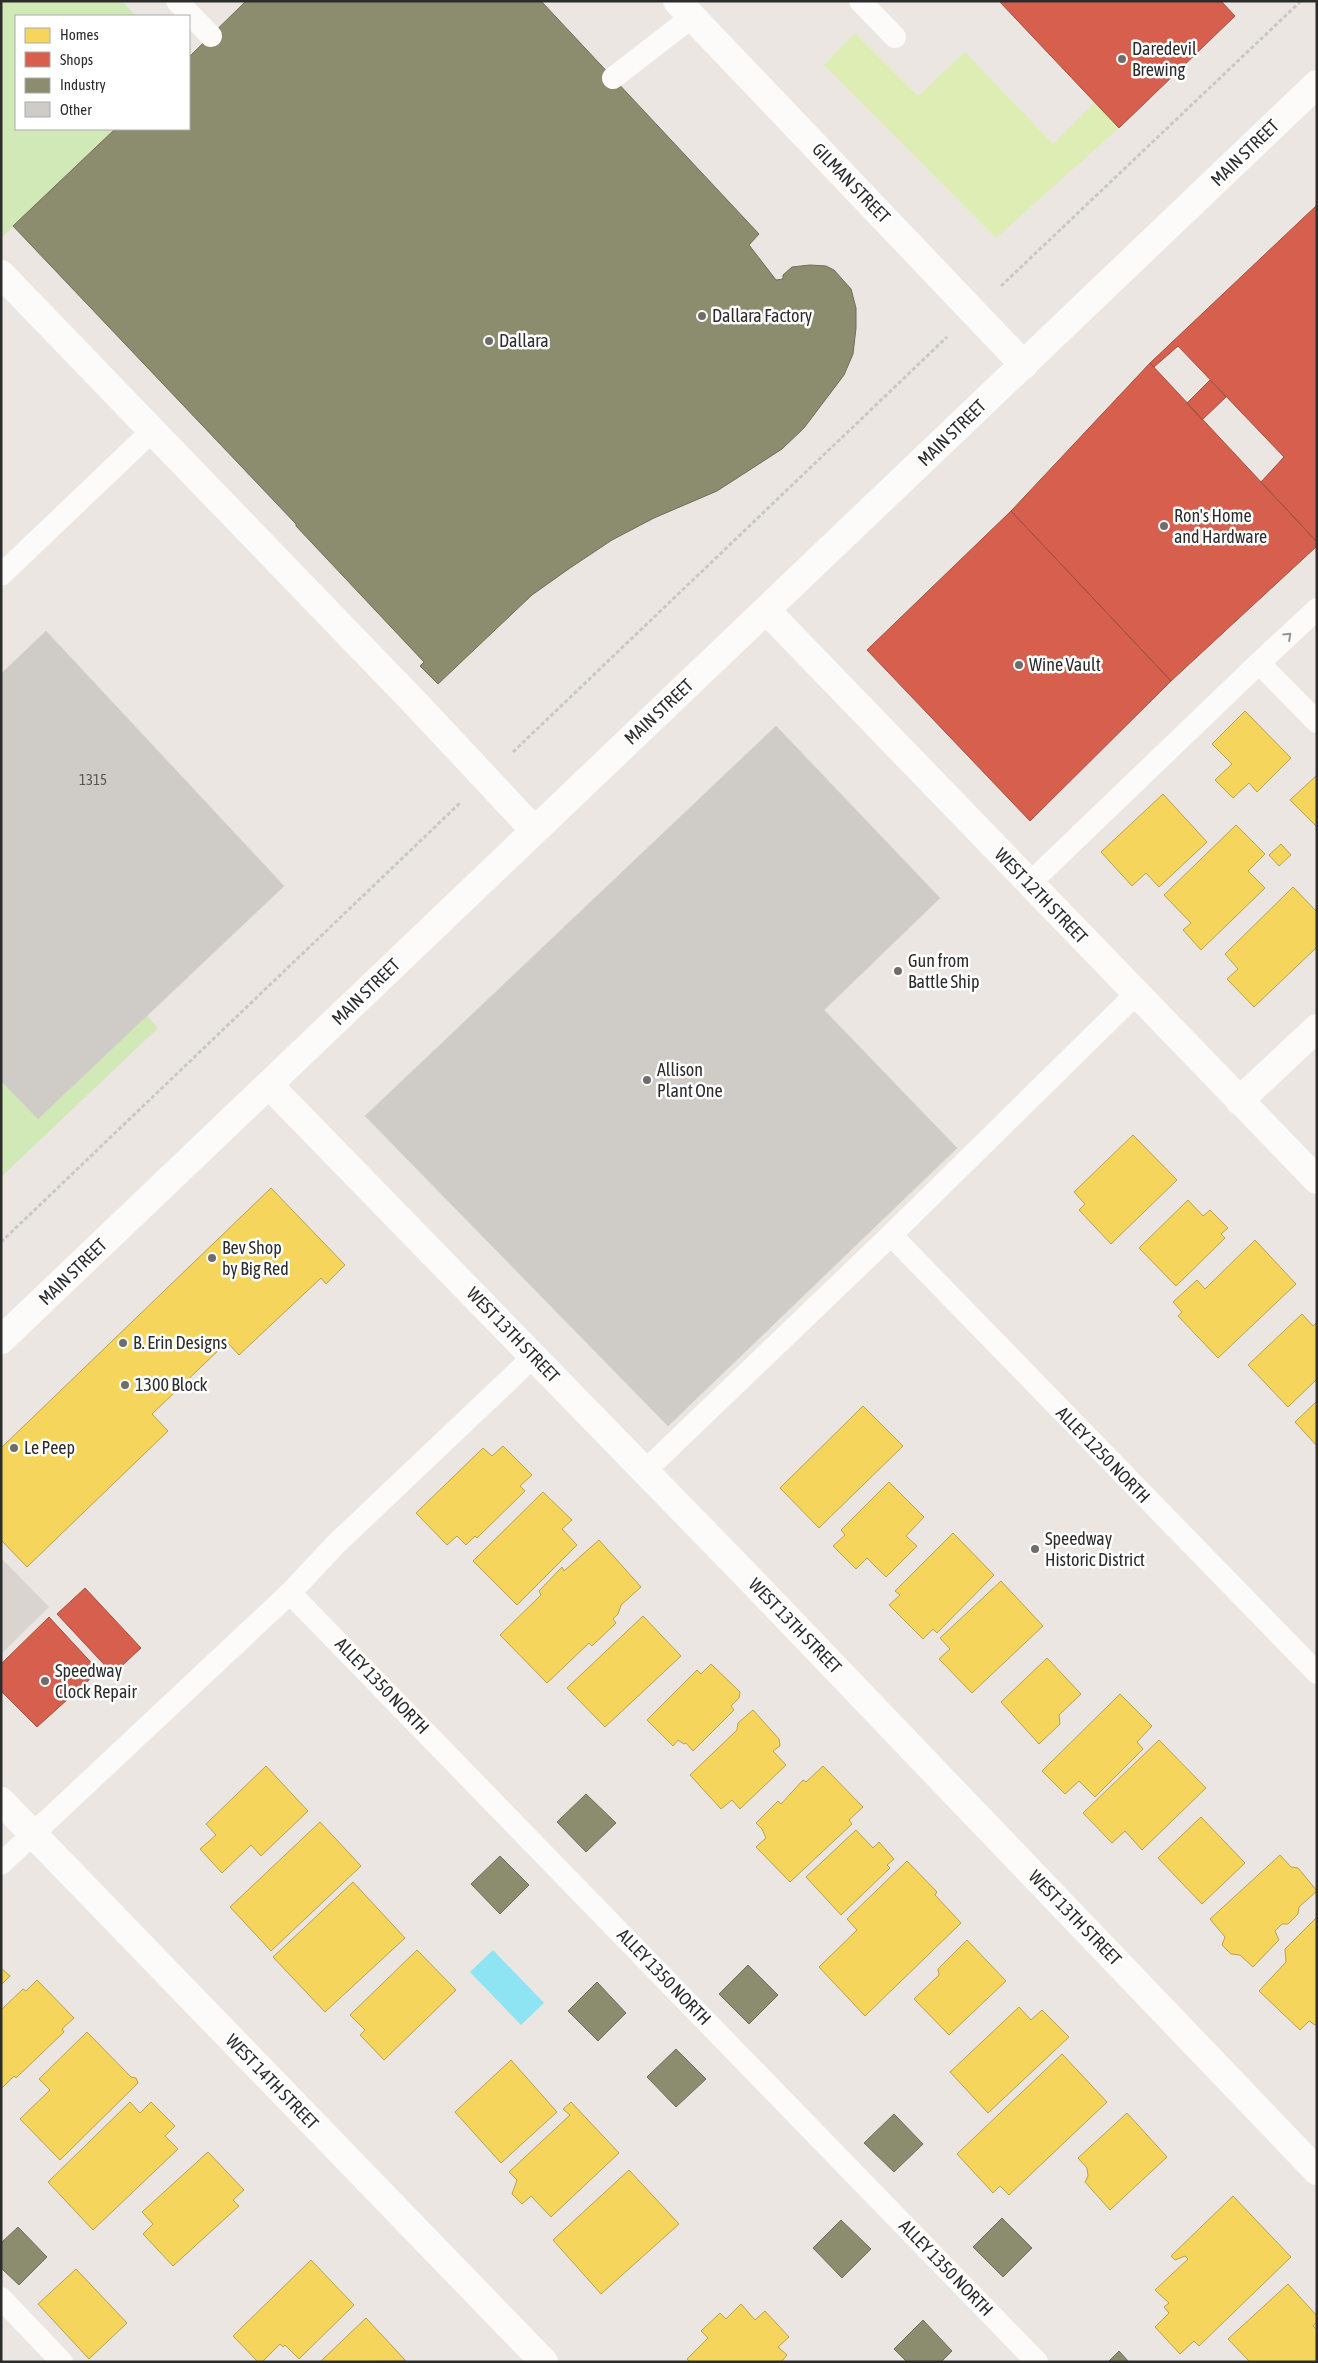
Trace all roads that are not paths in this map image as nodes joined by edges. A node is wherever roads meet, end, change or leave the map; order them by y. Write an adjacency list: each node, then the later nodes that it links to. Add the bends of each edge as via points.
1 (177, 1): 4 (lane)
2 (860, 1): 5 (lane)
3 (685, 9): 6 (lane); 9 (street, GILMAN STREET)
4 (211, 36)
5 (895, 37)
6 (613, 78)
7 (1317, 84): 9 (street, MAIN STREET)
8 (1, 274): 10 (street)
9 (1024, 365): 13 (street, MAIN STREET)
10 (152, 431): 11 (lane); 16 (street)
11 (1, 575)
12 (1317, 609): 14 (lane, one-way to 12)
13 (766, 610): 16 (street, MAIN STREET); 17 (street, WEST 12TH STREET)
14 (1259, 663): 15 (lane); 17 (lane)
15 (1317, 722)
16 (534, 830): 20 (street, MAIN STREET)
17 (1030, 883): 18 (street, WEST 12TH STREET)
18 (1136, 994): 21 (street, WEST 12TH STREET); 23 (lane)
19 (1317, 1028): 21 (street)
20 (269, 1085): 24 (street, MAIN STREET); 25 (street, WEST 13TH STREET)
21 (1240, 1101): 22 (street, WEST 12TH STREET)
22 (1317, 1180)
23 (890, 1235): 26 (lane); 28 (lane, ALLEY 1250 NORTH)
24 (1, 1340)
25 (534, 1357): 26 (street, WEST 13TH STREET); 27 (lane, via 336,1544)
26 (645, 1471): 32 (street, WEST 13TH STREET)
27 (290, 1593): 30 (lane); 36 (lane, ALLEY 1350 NORTH)
28 (1317, 1673)
29 (1, 1801): 30 (street, WEST 14TH STREET)
30 (33, 1834): 31 (lane); 35 (street, WEST 14TH STREET)
31 (1, 1864)
32 (1317, 2171)
33 (1, 2298): 34 (lane)
34 (62, 2362)
35 (544, 2362)
36 (1037, 2362)

